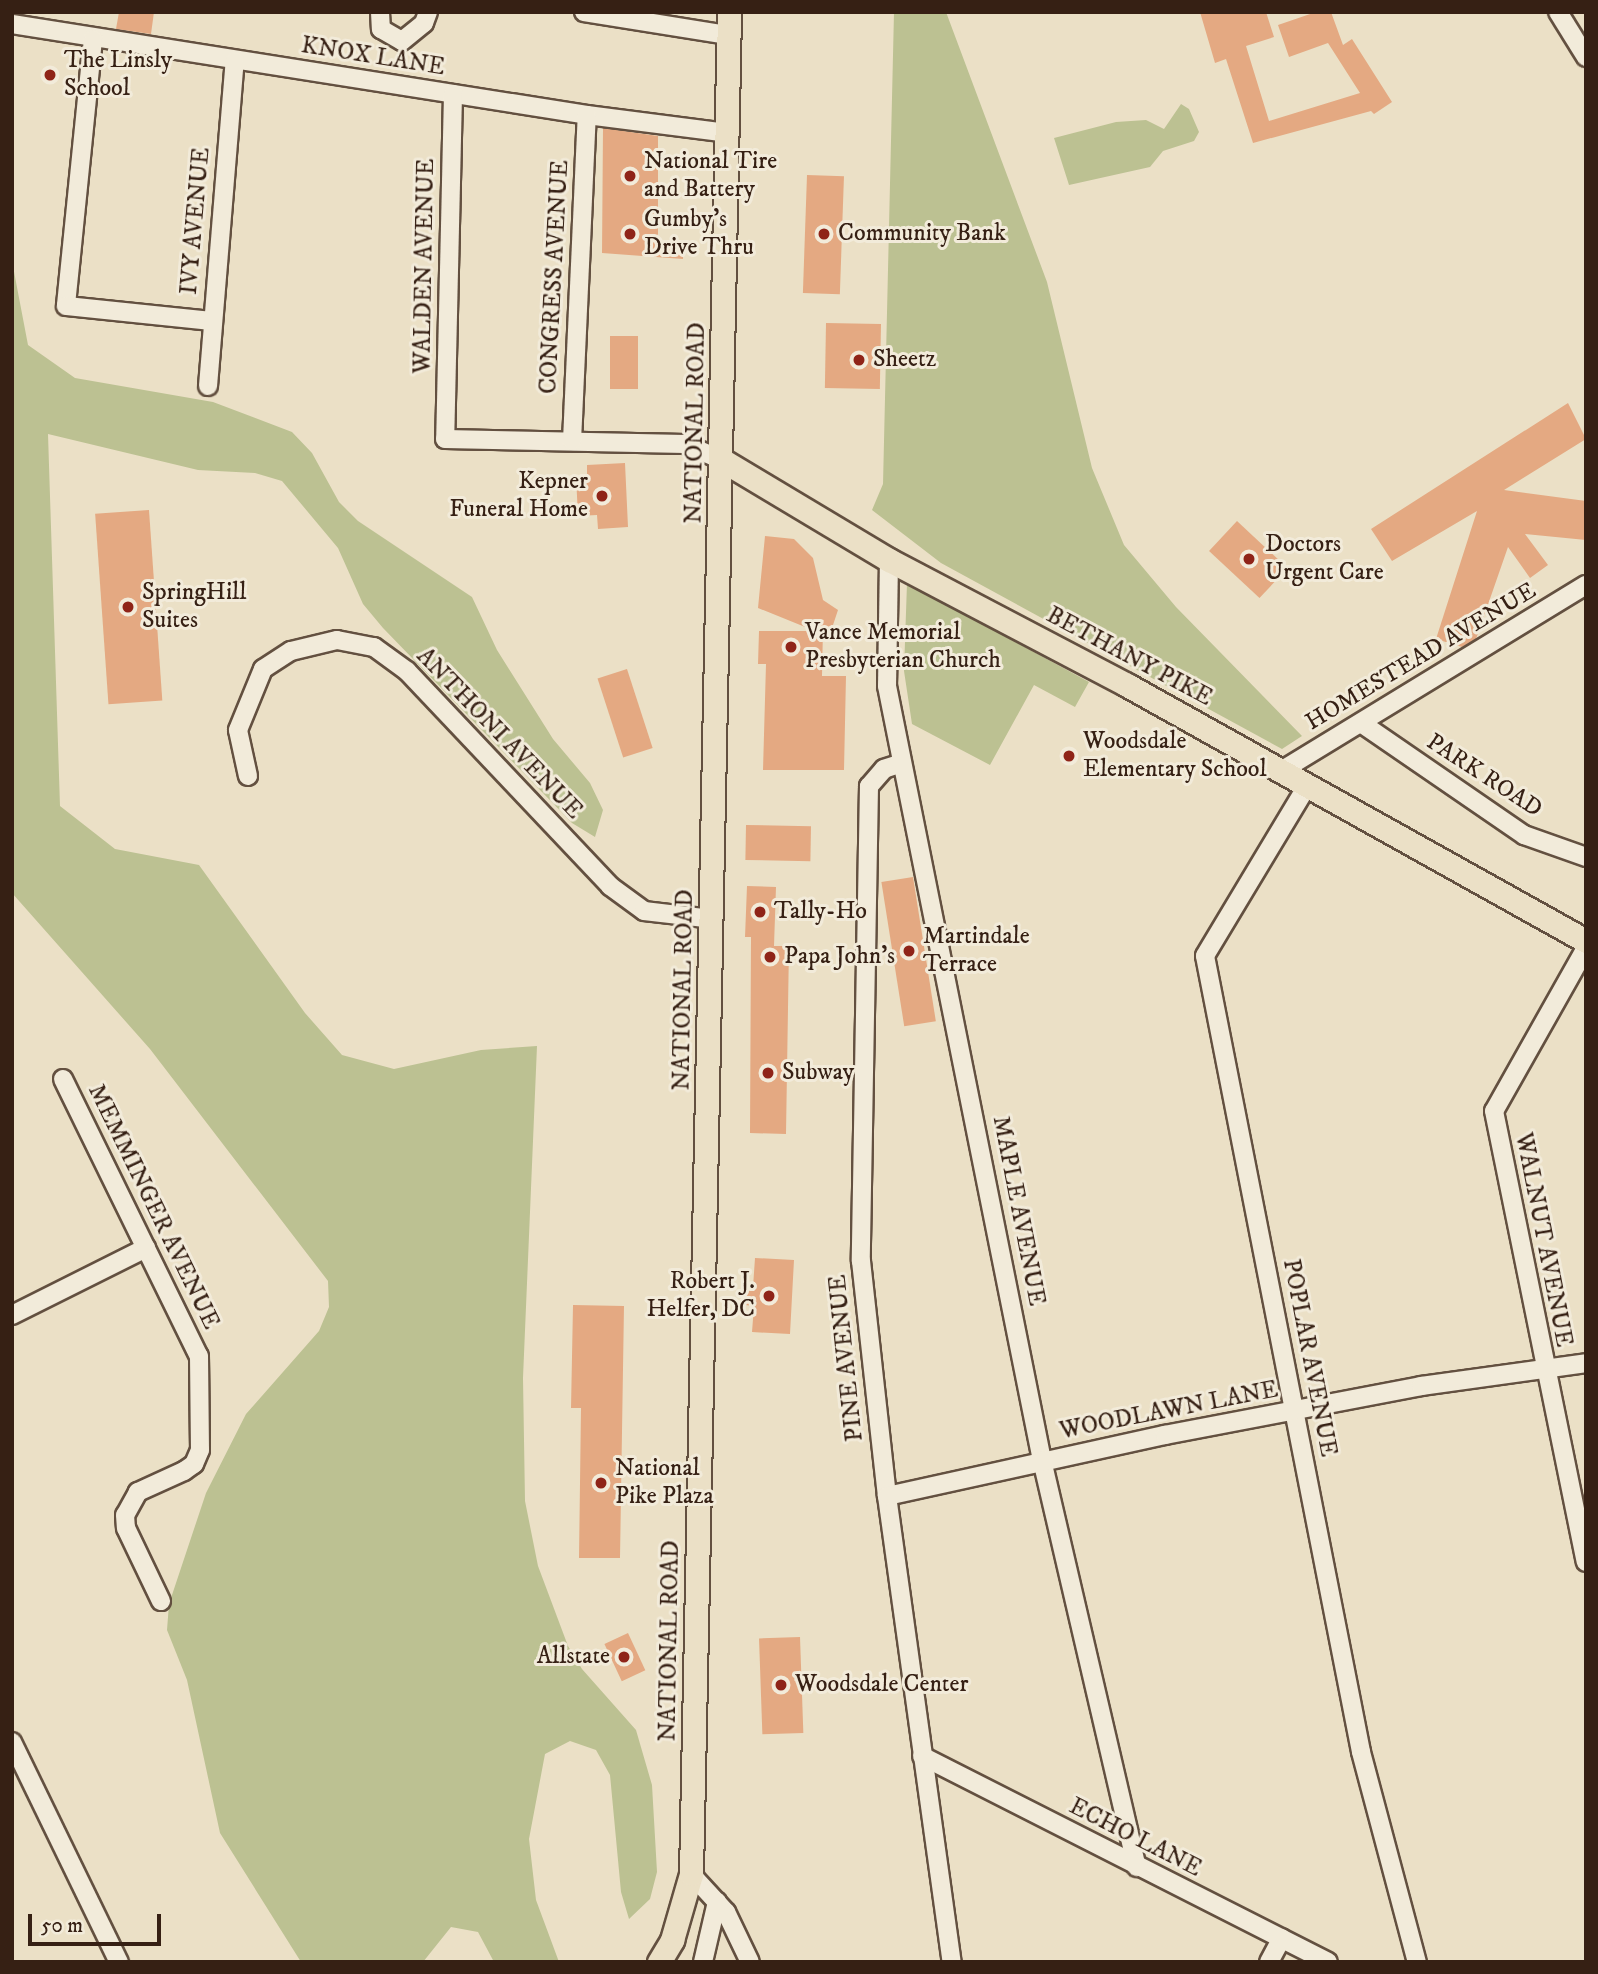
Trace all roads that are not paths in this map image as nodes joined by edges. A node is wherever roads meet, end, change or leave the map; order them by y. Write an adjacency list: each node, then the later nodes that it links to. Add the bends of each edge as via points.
1 (380, 12): 2 (street, via 381,29 402,41 424,23)
2 (428, 12)
3 (584, 12): 7 (street)
4 (729, 12): 7 (main road, NATIONAL ROAD)
5 (1558, 12): 9 (street)
6 (12, 23): 8 (street, KNOX LANE)
7 (728, 35): 13 (main road, NATIONAL ROAD)
8 (93, 39): 10 (street, KNOX LANE); 14 (street, via 66,306)
9 (1586, 57)
10 (234, 61): 11 (street, KNOX LANE); 14 (street, IVY AVENUE)
11 (453, 94): 12 (street, KNOX LANE); 16 (street, WALDEN AVENUE, via 445,439)
12 (587, 116): 13 (street, KNOX LANE); 16 (street, CONGRESS AVENUE)
13 (727, 133): 17 (main road, NATIONAL ROAD)
14 (212, 321): 15 (street, IVY AVENUE)
15 (208, 386)
16 (572, 441): 17 (street, via 685,444)
17 (722, 460): 18 (main road, BETHANY PIKE); 26 (main road, NATIONAL ROAD)
18 (889, 560): 21 (street, MAPLE AVENUE, via 887,686); 22 (main road, BETHANY PIKE)
19 (1586, 585): 20 (street, HOMESTEAD AVENUE)
20 (1361, 723): 22 (street, HOMESTEAD AVENUE); 25 (street, PARK ROAD, via 1524,835)
21 (902, 763): 35 (street, MAPLE AVENUE); 36 (street, PINE AVENUE, via 884,769 869,786 862,1017 860,1261)
22 (1281, 771): 24 (main road, BETHANY PIKE)
23 (247, 776): 26 (street, ANTHONI AVENUE, via 238,730 263,669 291,651 337,639 374,647 407,671 610,886 644,911)
24 (1307, 786): 27 (main road, BETHANY PIKE); 34 (street, POPLAR AVENUE, via 1205,956)
25 (1586, 857)
26 (712, 919): 42 (main road, NATIONAL ROAD)
27 (1586, 941)
28 (1586, 948): 33 (street, WALNUT AVENUE, via 1493,1111)
29 (63, 1079): 30 (street, MEMMINGER AVENUE)
30 (146, 1248): 31 (street); 38 (street, MEMMINGER AVENUE, via 199,1356 203,1433 197,1457 184,1471 138,1492 125,1515 126,1528)
31 (12, 1315)
32 (1586, 1363): 33 (street, WOODLAWN LANE)
33 (1543, 1369): 34 (street, WOODLAWN LANE, via 1421,1386); 37 (street, WALNUT AVENUE)
34 (1294, 1412): 35 (street, WOODLAWN LANE); 52 (street, POPLAR AVENUE, via 1361,1752)
35 (1042, 1460): 36 (street, WOODLAWN LANE); 41 (street, MAPLE AVENUE)
36 (887, 1496): 40 (street, PINE AVENUE)
37 (1586, 1562)
38 (161, 1601)
39 (12, 1742): 45 (street)
40 (922, 1756): 41 (street, ECHO LANE); 49 (street, PINE AVENUE)
41 (1137, 1867): 44 (street, ECHO LANE)
42 (691, 1874): 43 (street); 46 (main road, NATIONAL ROAD, via 673,1940)
43 (717, 1902): 47 (street); 48 (street)
44 (1282, 1938): 50 (street); 51 (street, ECHO LANE)
45 (119, 1962)
46 (659, 1962)
47 (703, 1962)
48 (750, 1962)
49 (952, 1962)
50 (1269, 1962)
51 (1328, 1962)
52 (1417, 1962)

